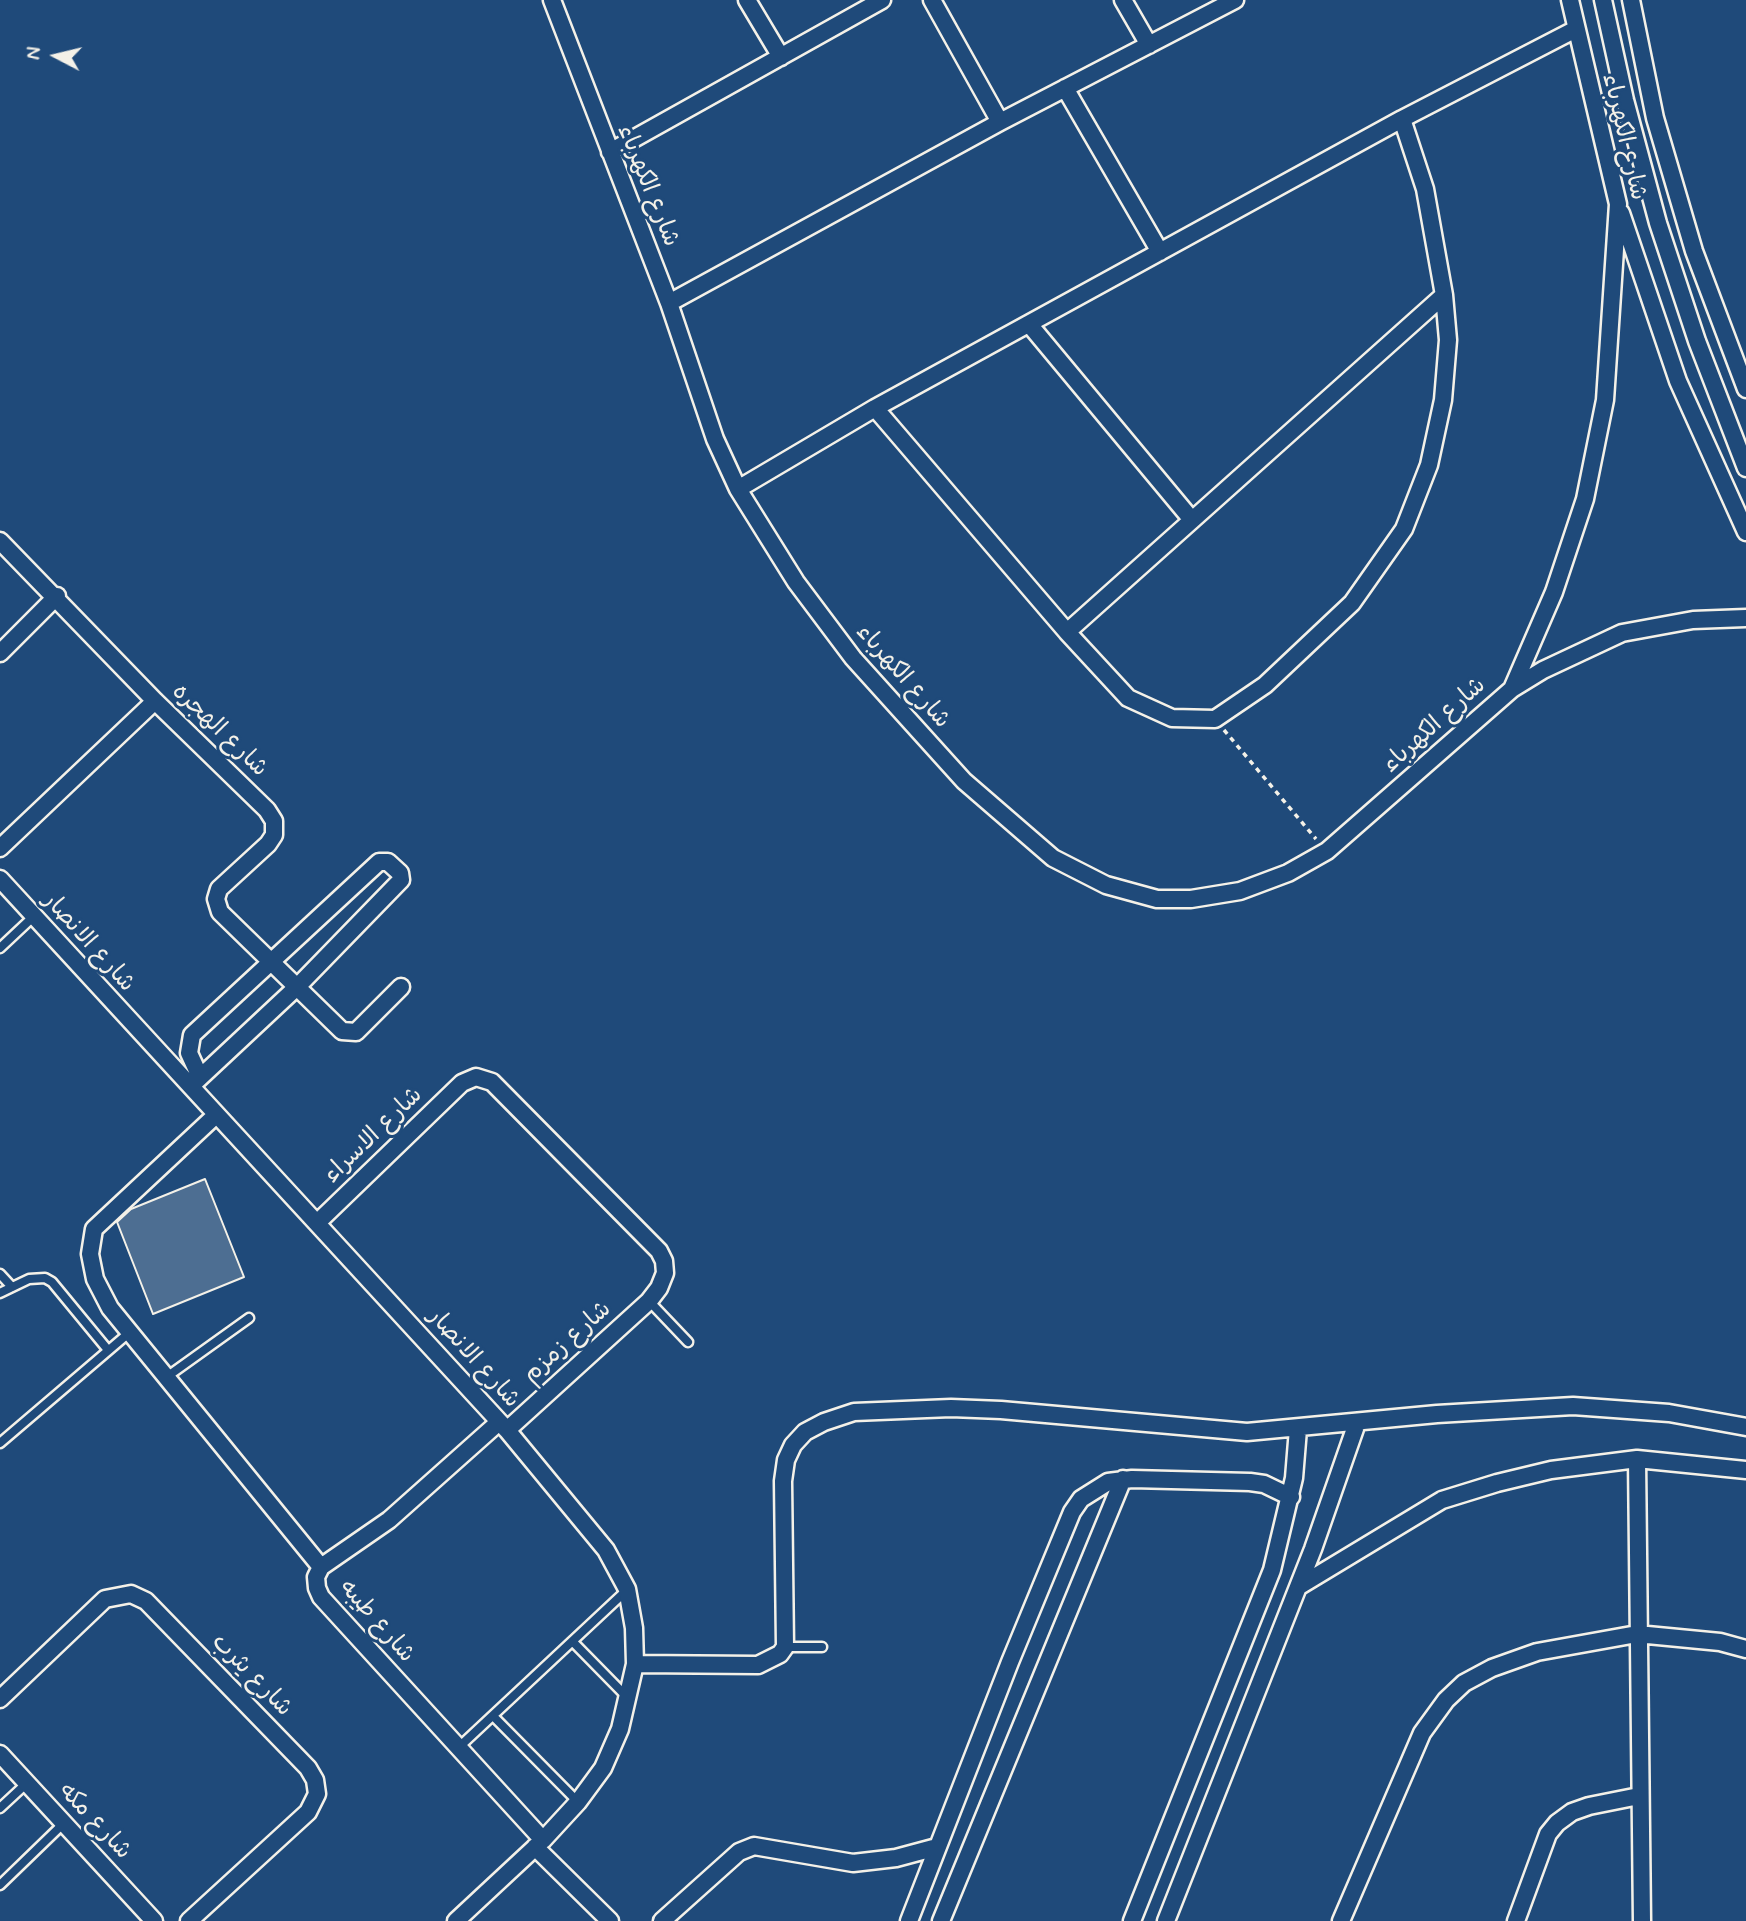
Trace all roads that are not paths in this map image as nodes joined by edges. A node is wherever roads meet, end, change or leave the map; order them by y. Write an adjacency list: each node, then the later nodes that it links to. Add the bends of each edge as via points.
1 (552, 0): 16 (street, شارع الكهرباء)
2 (747, 0): 12 (street)
3 (882, 0): 12 (street)
4 (932, 0): 15 (street)
5 (1123, 0): 11 (street)
6 (1235, 0): 11 (street)
7 (1570, 0): 10 (street, شارع الكهرباء)
8 (1603, 0): 24 (street, via 1658,223)
9 (1632, 0): 22 (street, via 1655,118 1682,211)
10 (1576, 29): 14 (street); 17 (street, شارع الكهرباء)
11 (1149, 45): 13 (street)
12 (782, 57): 16 (street)
13 (1066, 88): 15 (street); 18 (street)
14 (1402, 119): 18 (street); 19 (street, via 1424,189)
15 (1000, 122): 20 (street)
16 (610, 152): 20 (street, شارع الكهرباء)
17 (1618, 204): 27 (street, via 1678,381); 33 (street, شارع الكهرباء, via 1605,400 1585,499 1554,592)
18 (1160, 252): 21 (street)
19 (1444, 295): 26 (street); 31 (street, via 1448,340 1443,400 1429,465 1404,529 1352,603 1265,685 1215,719 1172,718 1128,698)
20 (669, 303): 25 (street, شارع الكهرباء, via 695,385)
21 (1029, 324): 23 (street); 26 (street)
22 (1746, 389)
23 (875, 408): 25 (street); 31 (street)
24 (1746, 468)
25 (738, 489): 33 (street, شارع الكهرباء, via 796,582 862,669 964,781 1053,858 1106,884 1157,899 1240,891 1289,873 1327,851)
26 (1192, 520): 31 (street)
27 (1746, 532)
28 (0, 541): 29 (street, شارع الهجره)
29 (57, 596): 32 (street); 34 (street, شارع الهجره)
30 (1746, 618): 33 (street, شارع الكهرباء, via 1622,633 1576,652)
31 (1067, 632)
32 (0, 653)
33 (1511, 689)
34 (155, 701): 35 (street); 39 (street, شارع الهجره, via 274,821 274,835 268,844 219,889 216,899 220,912)
35 (0, 848)
36 (0, 879): 37 (street, شارع الانصار)
37 (33, 916): 38 (lane); 42 (street, شارع الانصار)
38 (0, 948)
39 (270, 963): 40 (street); 40 (street, via 379,862 388,862 401,880); 42 (street, via 192,1035 189,1053)
40 (298, 986): 41 (street, via 342,1031 356,1032); 42 (street)
41 (401, 987)
42 (195, 1082): 43 (street, شارع الانصار)
43 (216, 1115): 44 (street, شارع الانصار); 50 (street, via 94,1229 90,1254 95,1279)
44 (318, 1222): 48 (street, شارع الاسراء, via 462,1083 476,1077 492,1082 659,1251 665,1273); 55 (street, شارع الانصار)
45 (0, 1274): 46 (lane)
46 (12, 1287): 47 (lane); 52 (lane, via 39,1278 52,1282)
47 (0, 1293)
48 (654, 1294): 51 (lane); 55 (street, شارع زمزم)
49 (249, 1318): 53 (lane)
50 (130, 1332): 52 (lane); 53 (street)
51 (688, 1342)
52 (108, 1350): 58 (lane)
53 (168, 1377): 63 (street)
54 (1357, 1423): 56 (street, via 1573,1406 1669,1413); 57 (street); 64 (street)
55 (503, 1426): 63 (street, شارع طيبه, via 389,1520); 65 (street, شارع الانصار, via 606,1550)
56 (1746, 1427)
57 (1298, 1429): 62 (street); 68 (street, via 1247,1432 951,1408 854,1412 824,1422 805,1432 786,1460)
58 (0, 1443)
59 (1637, 1459): 60 (street); 64 (street, via 1551,1470 1443,1500); 66 (street)
60 (1746, 1470)
61 (1123, 1479): 62 (street, via 1250,1482); 85 (street, via 1093,1489 1072,1512); 93 (street)
62 (1291, 1497): 82 (street, via 1272,1570)
63 (321, 1567): 75 (street, شارع طيبه, via 316,1577 321,1597)
64 (1298, 1587): 84 (street)
65 (628, 1589): 67 (lane); 71 (street, شارع الانصار)
66 (1637, 1634): 70 (street); 78 (street); 96 (street, via 1537,1653 1492,1668 1446,1700 1422,1733)
67 (573, 1642): 72 (lane); 74 (lane)
68 (785, 1647): 69 (lane); 71 (street, via 774,1659 758,1665)
69 (822, 1647)
70 (1746, 1649)
71 (635, 1664): 72 (street, شارع الانصار)
72 (629, 1698): 79 (street, شارع الانصار, via 603,1768)
73 (0, 1699): 88 (street, شارع يثرب, via 105,1599 131,1594 146,1601 308,1768 317,1794 308,1812)
74 (493, 1716): 75 (lane); 79 (lane)
75 (458, 1748): 83 (street, شارع طيبه)
76 (0, 1754): 77 (street, شارع مكه)
77 (27, 1783): 80 (lane); 81 (street, شارع مكه)
78 (1639, 1796): 97 (street, via 1589,1806 1558,1823 1548,1834); 98 (street)
79 (578, 1802): 83 (street, شارع الانصار)
80 (0, 1808)
81 (64, 1823): 86 (lane); 87 (street, شارع مكه)
82 (1169, 1832): 84 (street); 94 (street)
83 (539, 1844): 89 (street, شارع الانصار); 90 (street, شارع طيبه)
84 (1198, 1844): 95 (street)
85 (937, 1847): 91 (street, via 853,1863 754,1846 739,1852); 92 (street)
86 (0, 1885)
87 (148, 1919)
88 (189, 1921)
89 (456, 1921)
90 (610, 1921)
91 (662, 1921)
92 (909, 1921)
93 (941, 1921)
94 (1132, 1921)
95 (1166, 1921)
96 (1341, 1921)
97 (1516, 1921)
98 (1642, 1921)

